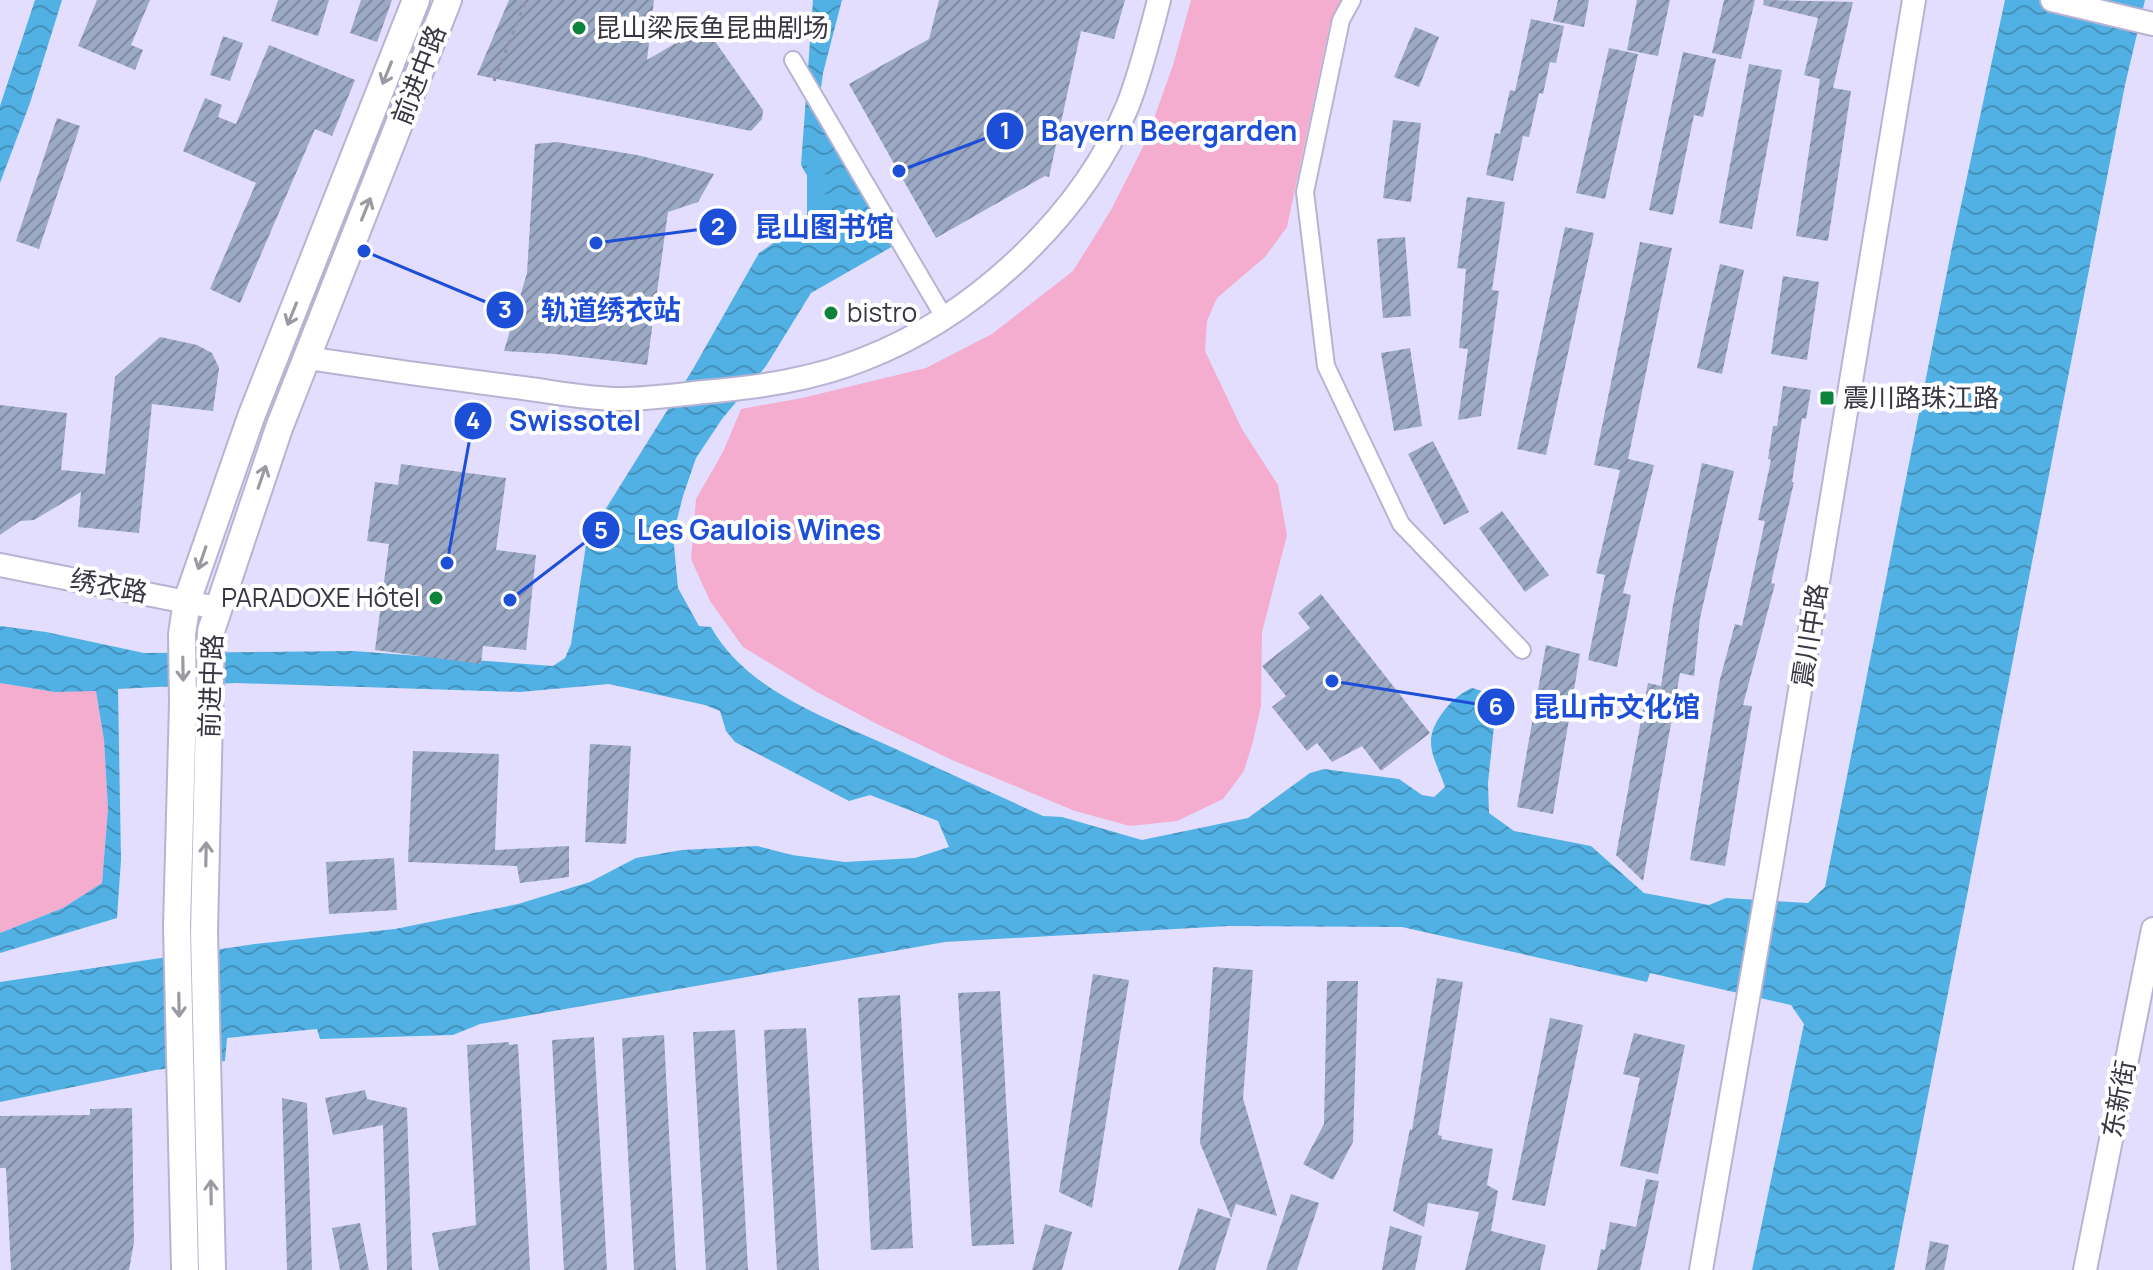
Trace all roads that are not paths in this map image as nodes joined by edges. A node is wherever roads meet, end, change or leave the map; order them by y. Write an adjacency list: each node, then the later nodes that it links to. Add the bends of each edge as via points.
1 (416, 0): 12 (main road, 前进中路, one-way to 12, via 251,417)
2 (448, 0): 10 (main road, 前进中路, one-way to 2)
3 (1159, 0): 9 (street, via 1127,106 1094,168 1028,252)
4 (1352, 0): 14 (street, via 1341,20 1305,192 1326,366 1401,524)
5 (1914, 0): 18 (street, 震川中路)
6 (2052, 0): 7 (street)
7 (2153, 24)
8 (793, 60): 9 (street)
9 (944, 317): 10 (street, via 865,359 815,375 769,386 617,399)
10 (307, 358): 13 (main road, 前进中路, one-way to 10)
11 (0, 565): 12 (street, 绣衣路)
12 (187, 601): 13 (street, 绣衣路); 16 (main road, 前进中路, one-way to 16, via 177,927)
13 (214, 619): 17 (main road, 前进中路, one-way to 13, via 204,932)
14 (1522, 650)
15 (2153, 929): 19 (street, 东新街)
16 (185, 1270)
17 (212, 1270)
18 (1701, 1270)
19 (2085, 1270)

